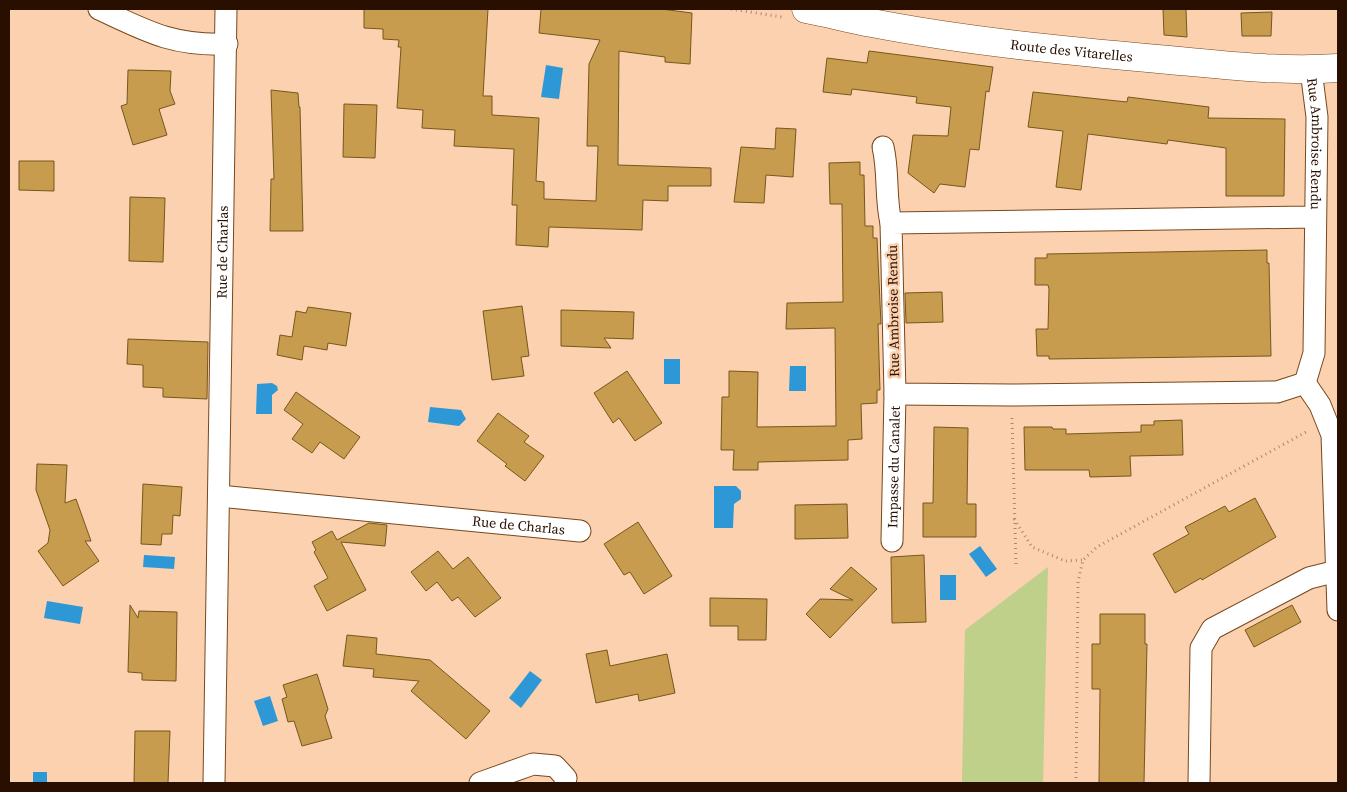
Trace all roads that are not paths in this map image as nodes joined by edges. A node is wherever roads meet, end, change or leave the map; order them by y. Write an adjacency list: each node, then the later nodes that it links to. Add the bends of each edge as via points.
1 (99, 9): 4 (street, via 156,36 197,45)
2 (226, 9): 4 (street, Rue de Charlas)
3 (806, 9): 6 (main road, Route des Vitarelles, via 966,37 1129,57)
4 (227, 44): 12 (street, Rue de Charlas)
5 (1338, 68): 6 (main road, Route des Vitarelles)
6 (1311, 70): 8 (street, Rue Ambroise Rendu, via 1317,117)
7 (883, 147): 9 (street)
8 (1314, 217): 9 (street, Rue Ambroise Rendu); 10 (street, Rue Ambroise Rendu, via 1314,353)
9 (891, 223): 11 (street, Rue Ambroise Rendu)
10 (1305, 383): 11 (street, Rue Ambroise Rendu, via 1277,392); 15 (street, via 1320,405 1332,435)
11 (895, 394): 14 (street, Impasse du Canalet)
12 (219, 496): 13 (street, Rue de Charlas); 17 (street, Rue de Charlas)
13 (580, 532)
14 (892, 541)
15 (1337, 571): 16 (street); 20 (street, via 1309,578 1212,629 1200,648)
16 (1338, 610)
17 (214, 783)
18 (480, 783): 19 (street, via 533,764 555,766 566,778)
19 (565, 783)
20 (1199, 783)

